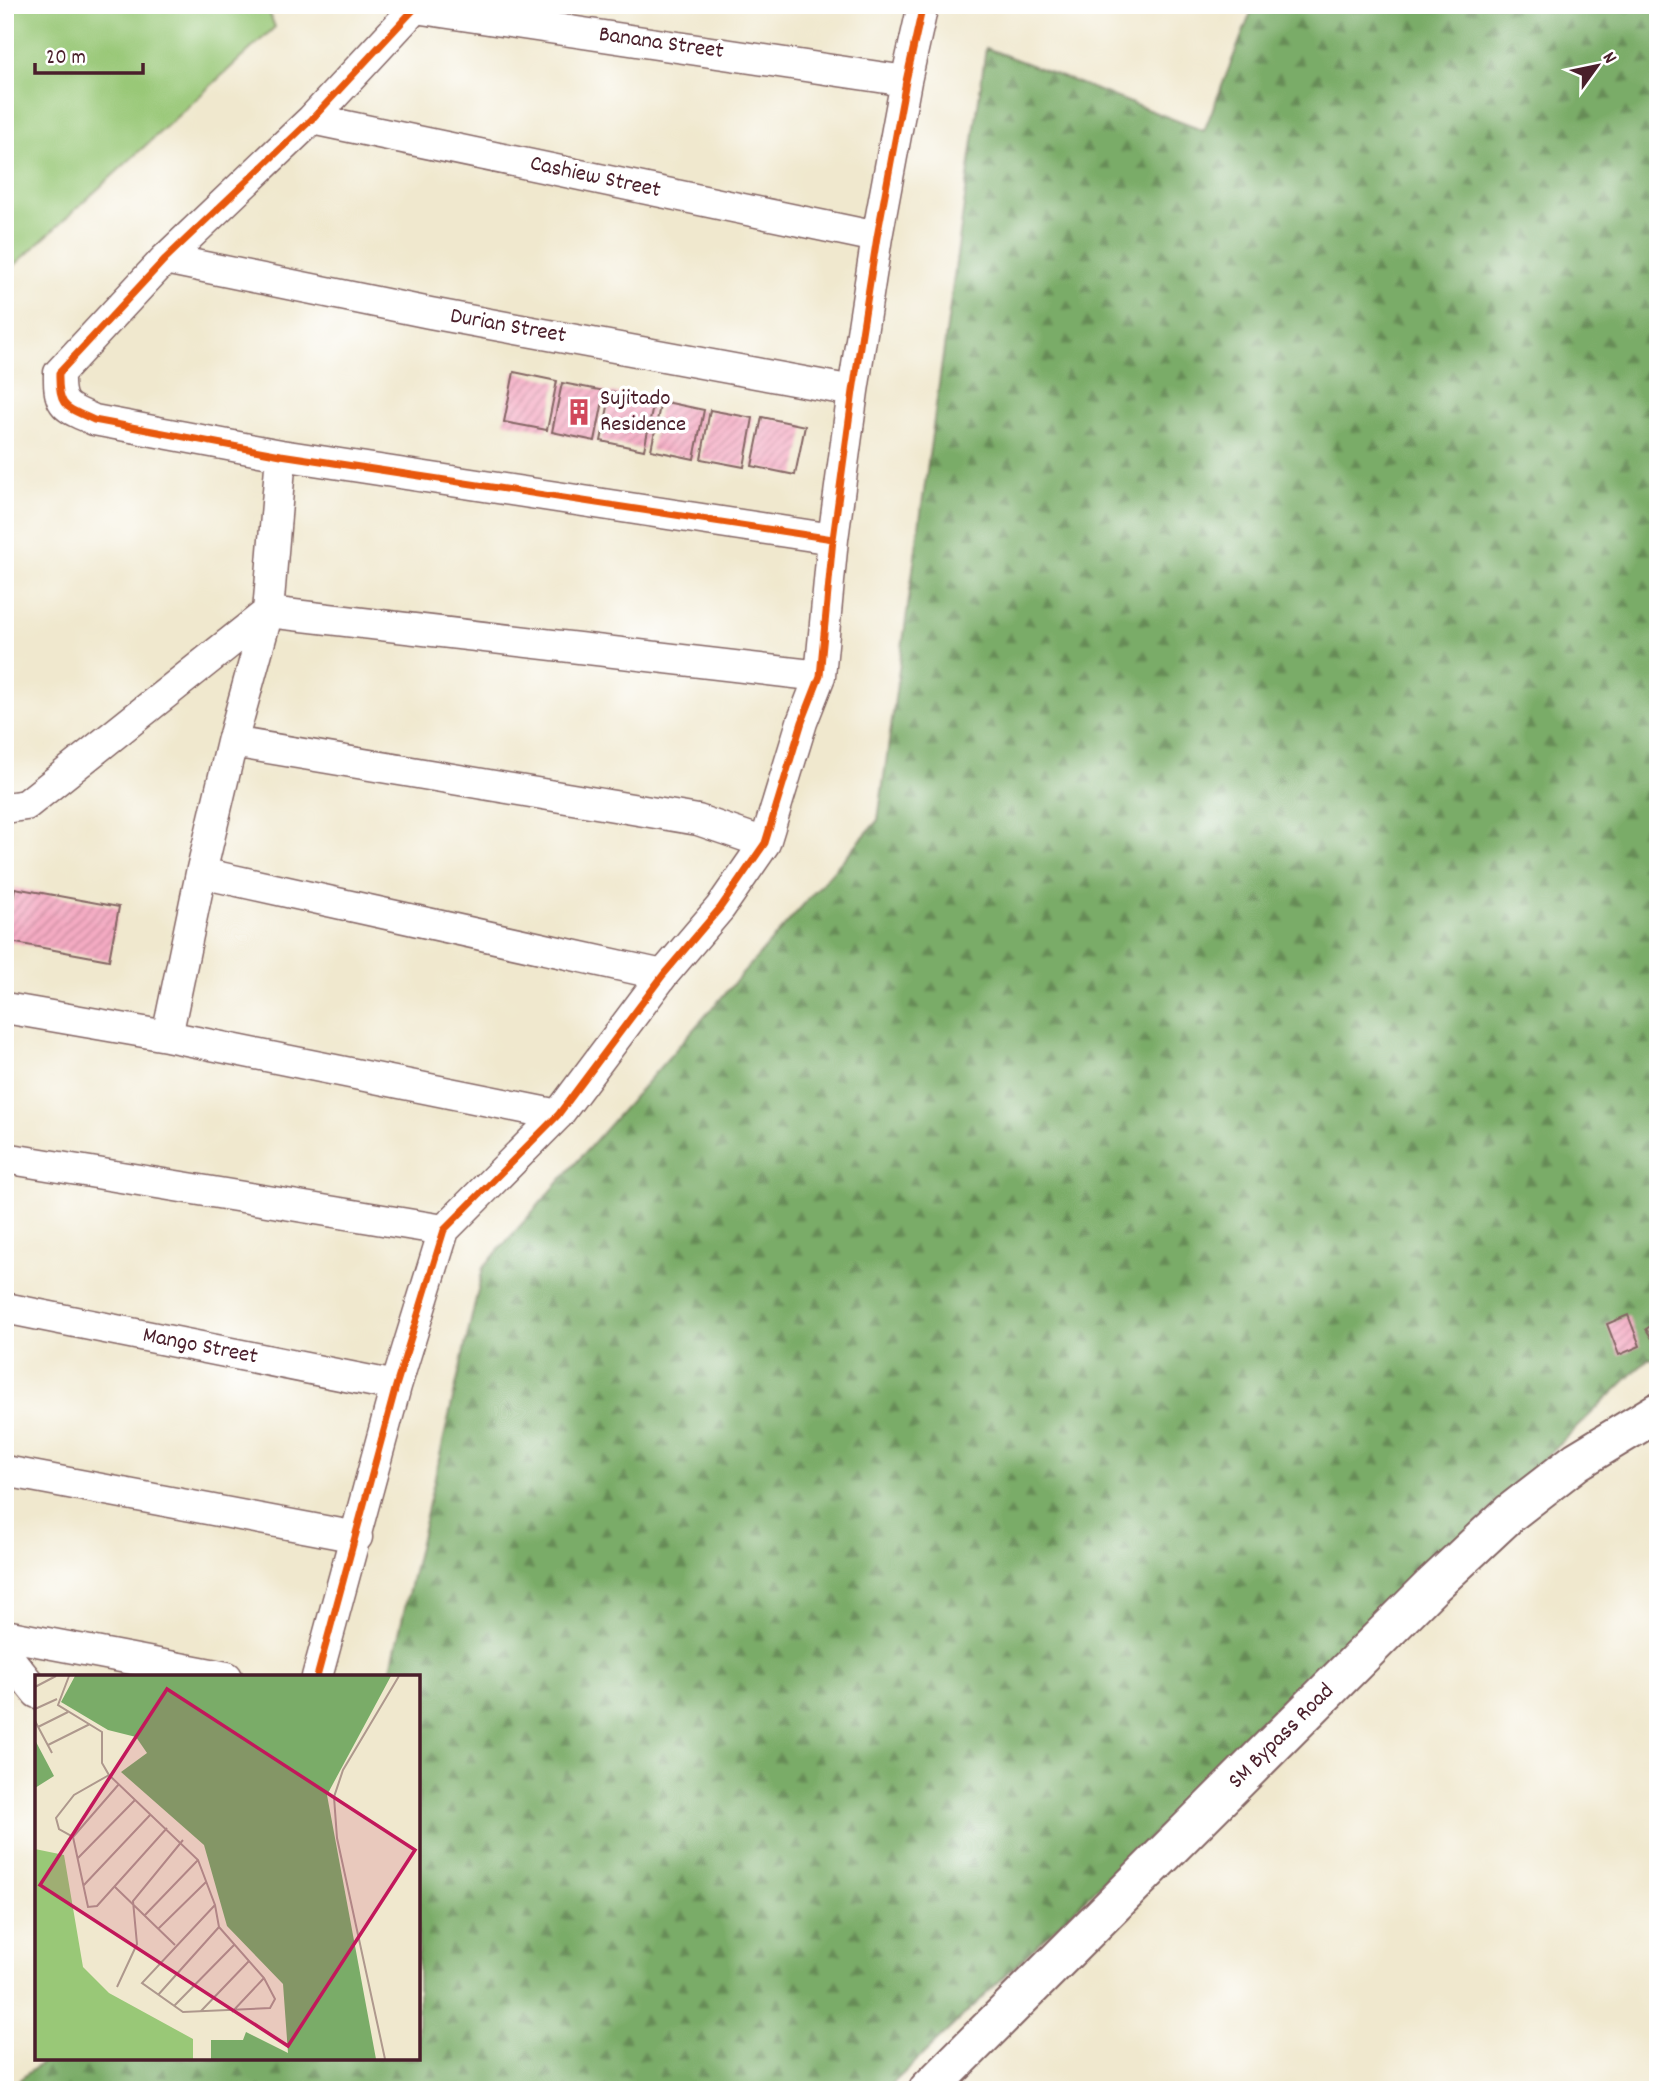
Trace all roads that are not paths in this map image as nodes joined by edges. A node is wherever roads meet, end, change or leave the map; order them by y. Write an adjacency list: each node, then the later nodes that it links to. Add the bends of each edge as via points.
1 (923, 5): 3 (street)
2 (415, 7): 3 (street, Banana Street); 4 (street)
3 (906, 81): 5 (street)
4 (312, 119): 5 (street, Cashiew Street); 6 (street)
5 (877, 237): 7 (street)
6 (165, 259): 7 (street, Durian Street); 8 (street, via 59,373 58,392 66,407 94,420)
7 (853, 391): 9 (street)
8 (281, 455): 9 (street); 10 (street)
9 (833, 539): 11 (street)
10 (268, 612): 11 (street); 12 (street); 13 (street, via 26,805)
11 (820, 676): 14 (street)
12 (232, 742): 14 (street, via 698,820); 15 (street)
13 (5, 808)
14 (765, 843): 16 (street, via 720,908)
15 (201, 873): 16 (street); 18 (street)
16 (663, 975): 19 (street)
17 (5, 1008): 18 (street)
18 (167, 1037): 19 (street)
19 (558, 1115): 21 (street)
20 (5, 1158): 21 (street)
21 (444, 1230): 23 (street)
22 (5, 1308): 23 (street, Mango Street)
23 (396, 1386): 26 (street)
24 (1658, 1412): 32 (street, SM Bypass Road, via 1577,1461 1510,1513)
25 (5, 1471): 26 (street)
26 (357, 1536): 30 (street)
27 (5, 1636): 29 (street)
28 (5, 1653): 31 (street)
29 (216, 1675)
30 (318, 1675)
31 (35, 1690)
32 (928, 2090)

